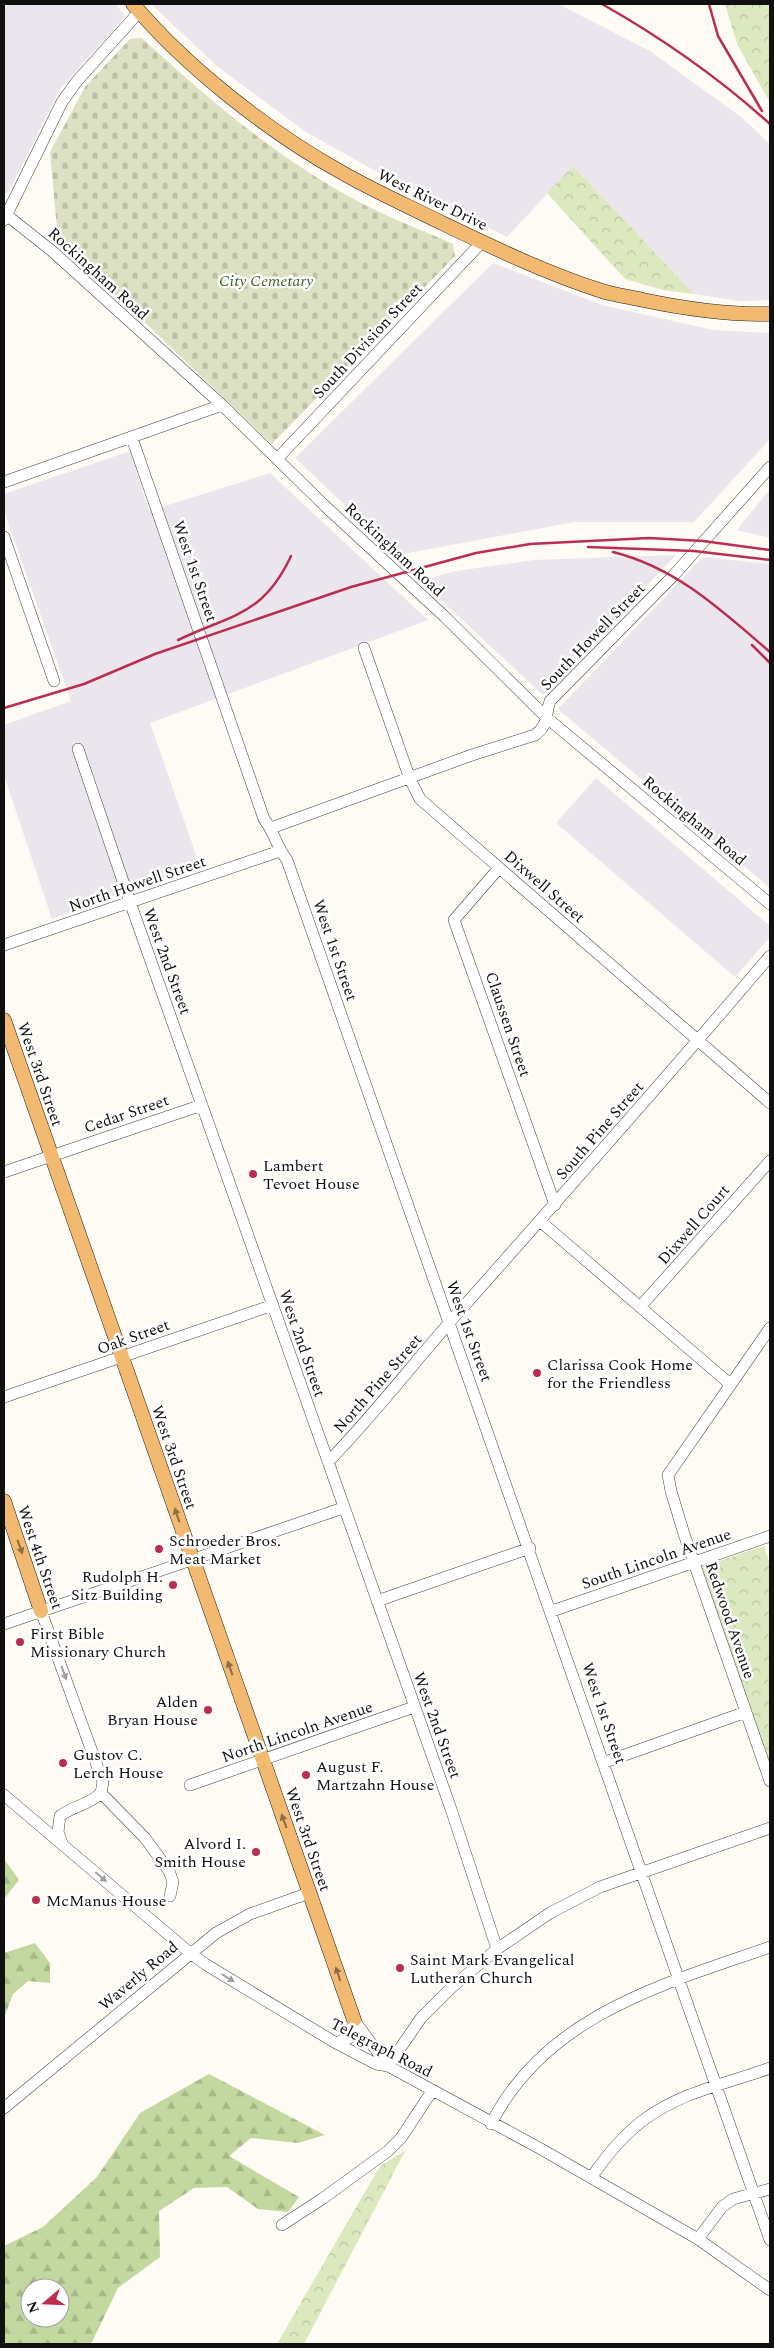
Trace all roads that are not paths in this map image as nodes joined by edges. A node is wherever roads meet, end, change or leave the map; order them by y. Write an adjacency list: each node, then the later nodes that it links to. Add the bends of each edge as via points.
1 (136, 8): 2 (street, via 62,102); 3 (main road, West River Drive, via 192,65 256,116 340,172)
2 (5, 216): 5 (street, Rockingham Road, via 64,261)
3 (482, 242): 4 (main road, West River Drive, via 603,291 687,310); 7 (street, South Division Street)
4 (770, 314)
5 (222, 405): 6 (street); 7 (street, Rockingham Road)
6 (132, 438): 9 (street); 16 (street, West 1st Street, via 264,819)
7 (277, 459): 13 (street, Rockingham Road)
8 (770, 467): 13 (street, South Howell Street, via 673,576 550,701)
9 (4, 482)
10 (4, 537): 12 (street)
11 (364, 648): 15 (street, Dixwell Street)
12 (54, 681)
13 (547, 718): 15 (street, South Howell Street, via 536,735); 20 (street, Rockingham Road)
14 (78, 749): 19 (street, West 2nd Street)
15 (410, 779): 16 (street, South Howell Street); 18 (street, Dixwell Street, via 420,799)
16 (271, 828): 17 (street, West 1st Street)
17 (280, 851): 19 (street, North Howell Street); 34 (street, West 1st Street, via 287,860)
18 (499, 868): 24 (street, Dixwell Street); 30 (street, Claussen Street, via 454,920)
19 (130, 902): 21 (street, North Howell Street); 26 (street, West 2nd Street)
20 (770, 904)
21 (4, 945)
22 (770, 956): 24 (street, South Pine Street)
23 (4, 1020): 27 (main road, West 3rd Street)
24 (698, 1040): 25 (street, Dixwell Street); 30 (street, South Pine Street)
25 (770, 1103)
26 (202, 1105): 27 (street, Cedar Street); 32 (street, West 2nd Street)
27 (51, 1156): 29 (street, Cedar Street); 36 (main road, West 3rd Street)
28 (770, 1161): 33 (street, Dixwell Court)
29 (4, 1172)
30 (555, 1205): 31 (street, South Pine Street)
31 (540, 1221): 33 (street); 34 (street, South Pine Street)
32 (273, 1305): 36 (street, Oak Street); 39 (street, West 2nd Street)
33 (640, 1308): 37 (street)
34 (450, 1324): 39 (street, North Pine Street, via 361,1429); 43 (street, West 1st Street)
35 (770, 1328): 37 (street)
36 (122, 1358): 38 (street, Oak Street); 44 (main road, West 3rd Street, one-way to 36)
37 (730, 1384): 45 (street, Redwood Avenue, via 668,1475)
38 (4, 1397)
39 (328, 1462): 41 (street, West 2nd Street)
40 (4, 1501): 47 (main road, West 4th Street, one-way to 47)
41 (343, 1508): 44 (street); 46 (street, West 2nd Street)
42 (770, 1536): 45 (street, South Lincoln Avenue)
43 (530, 1548): 46 (street); 48 (street, West 1st Street)
44 (192, 1559): 47 (street); 52 (main road, West 3rd Street, one-way to 44)
45 (694, 1562): 48 (street, South Lincoln Avenue); 51 (street, Redwood Avenue)
46 (377, 1602): 50 (street, West 2nd Street)
47 (41, 1611): 49 (street); 56 (street, West 4th Street, one-way to 56, via 103,1782)
48 (552, 1611): 53 (street, West 1st Street)
49 (4, 1624)
50 (414, 1707): 52 (street, North Lincoln Avenue); 66 (street, West 2nd Street)
51 (746, 1712): 53 (street); 54 (street, Redwood Avenue)
52 (263, 1761): 55 (street, North Lincoln Avenue); 63 (main road, West 3rd Street, one-way to 52)
53 (605, 1762): 62 (street, West 1st Street)
54 (770, 1781)
55 (190, 1785)
56 (101, 1793): 58 (street); 64 (street, via 159,1856 173,1882)
57 (4, 1795): 59 (street, Telegraph Road)
58 (60, 1816): 59 (street); 61 (street, via 58,1832)
59 (34, 1820): 61 (street, Telegraph Road)
60 (770, 1828): 62 (street)
61 (64, 1845): 67 (street, Telegraph Road, one-way to 67)
62 (643, 1872): 66 (street, via 600,1887 550,1913); 68 (street, West 1st Street)
63 (309, 1893): 67 (street, Waverly Road, via 268,1906 236,1921); 69 (main road, West 3rd Street, one-way to 63)
64 (170, 1896)
65 (770, 1947): 68 (street)
66 (497, 1949): 71 (street, via 421,2018)
67 (190, 1953): 70 (street, Telegraph Road, one-way to 70); 75 (street, Waverly Road)
68 (680, 1978): 73 (street, West 1st Street); 76 (street, via 626,2000 581,2025 552,2047 504,2098)
69 (354, 2020): 70 (street, via 349,2038); 71 (street, West 3rd Street)
70 (336, 2044): 71 (street, Telegraph Road, via 376,2064)
71 (388, 2066): 74 (street, Telegraph Road)
72 (770, 2068): 73 (street)
73 (718, 2086): 77 (street, via 673,2103 646,2118 610,2151); 79 (street, West 1st Street)
74 (432, 2091): 76 (street, Telegraph Road); 80 (street, via 401,2138 388,2151)
75 (4, 2108)
76 (492, 2124): 77 (street, Telegraph Road)
77 (590, 2178): 81 (street, Telegraph Road)
78 (770, 2189): 79 (street)
79 (755, 2194): 81 (street, via 733,2199 722,2207); 82 (street, West 1st Street)
80 (282, 2225)
81 (698, 2239): 83 (street, Telegraph Road)
82 (770, 2240)
83 (770, 2290)

